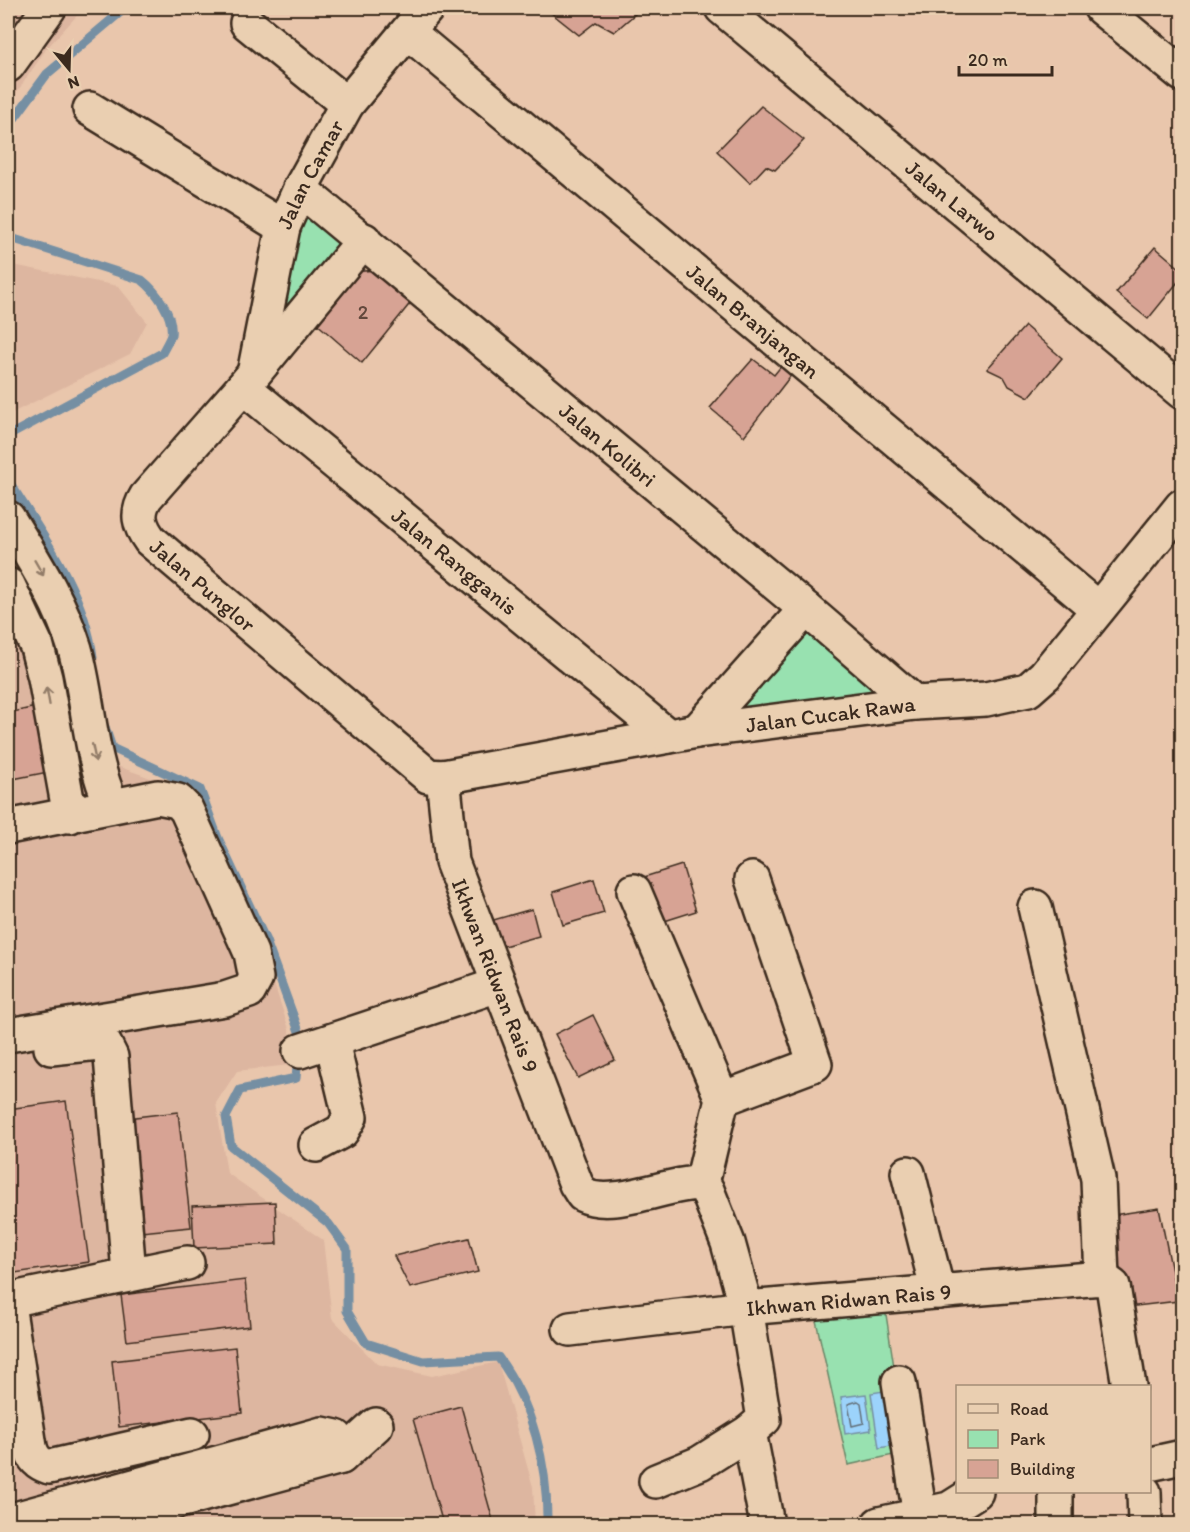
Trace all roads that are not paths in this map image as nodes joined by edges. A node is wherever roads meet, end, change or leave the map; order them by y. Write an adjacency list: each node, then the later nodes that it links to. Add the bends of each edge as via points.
1 (49, 8): 6 (street)
2 (722, 8): 14 (street, Jalan Larwo)
3 (1101, 8): 7 (street)
4 (418, 20): 8 (street, Jalan Camar); 19 (street, Jalan Branjangan)
5 (247, 22): 8 (street)
6 (8, 65)
7 (1182, 74)
8 (346, 104): 10 (street, Jalan Camar)
9 (90, 109): 11 (street)
10 (300, 189): 11 (street, Jalan Camar); 12 (street, Jalan Kolibri)
11 (283, 227): 13 (street, Jalan Camar)
12 (364, 240): 13 (street, Jalan Punglor); 18 (street, Jalan Kolibri)
13 (249, 379): 21 (street, Jalan Rangganis); 22 (street, Jalan Punglor, via 146,497 139,508 142,530 428,776)
14 (1182, 392)
15 (1182, 506): 19 (street, Jalan Cucak Rawa)
16 (8, 518): 23 (street, one-way to 23, via 46,580 74,647 93,753)
17 (8, 585): 24 (street, one-way to 17, via 37,647)
18 (806, 609): 20 (street, Jalan Kolibri); 21 (street)
19 (1098, 609): 20 (street, Jalan Cucak Rawa, via 1045,675 1028,690 986,699)
20 (915, 703): 21 (street, Jalan Cucak Rawa)
21 (683, 734): 22 (street, Jalan Cucak Rawa)
22 (443, 777): 29 (street, Ikhwan Ridwan Rais 9, via 452,862)
23 (112, 806): 24 (street); 30 (street, via 158,797 178,801 186,809 251,953 256,978 249,991 225,999)
24 (70, 816): 25 (street)
25 (8, 827)
26 (752, 879): 34 (street, via 815,1064)
27 (634, 891): 34 (street)
28 (1035, 907): 40 (street, via 1098,1179)
29 (498, 985): 31 (street); 37 (street, Ikhwan Ridwan Rais 9, via 583,1195 596,1198 651,1194)
30 (8, 1035)
31 (332, 1042): 32 (street); 35 (street, via 350,1118 342,1131)
32 (300, 1051)
33 (8, 1052): 39 (street, via 99,1043 107,1049 111,1057)
34 (722, 1099): 37 (street)
35 (316, 1145)
36 (908, 1173): 41 (street)
37 (702, 1183): 43 (street, Ikhwan Ridwan Rais 9, via 728,1242)
38 (186, 1263): 39 (street)
39 (129, 1273): 42 (street)
40 (1102, 1278): 41 (street, Ikhwan Ridwan Rais 9); 46 (street, via 1113,1286)
41 (938, 1292): 43 (street, Ikhwan Ridwan Rais 9)
42 (8, 1302): 49 (street, via 30,1448 32,1457 40,1464 49,1467)
43 (746, 1308): 44 (street); 48 (street, via 764,1419)
44 (570, 1329)
45 (899, 1382): 57 (street)
46 (1129, 1385)
47 (376, 1425): 50 (street)
48 (749, 1432): 53 (street, via 700,1463); 60 (street)
49 (192, 1434)
50 (341, 1457): 58 (street, via 336,1437 322,1434); 59 (street)
51 (1182, 1457): 52 (street)
52 (1151, 1464)
53 (656, 1481)
54 (973, 1493): 57 (street, via 949,1509)
55 (1056, 1493): 62 (street)
56 (1144, 1493): 63 (street)
57 (920, 1516): 61 (street)
58 (8, 1521)
59 (95, 1524)
60 (767, 1524)
61 (879, 1524)
62 (1056, 1524)
63 (1145, 1524)

